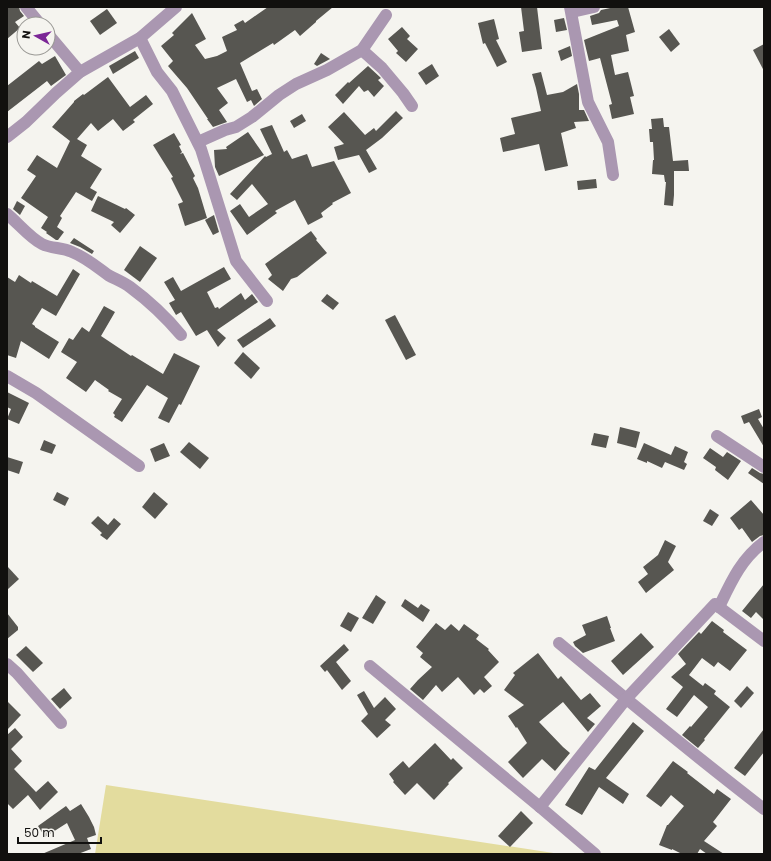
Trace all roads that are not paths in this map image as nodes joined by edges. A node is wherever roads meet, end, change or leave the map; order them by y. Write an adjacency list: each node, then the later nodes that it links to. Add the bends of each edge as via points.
1 (26, 7): 6 (street)
2 (176, 7): 7 (street)
3 (594, 7): 4 (street)
4 (571, 10): 14 (street, via 588,102 608,142)
5 (386, 15): 9 (street)
6 (33, 16)
7 (140, 38): 10 (street); 13 (street, via 157,72 172,91)
8 (56, 44): 10 (street)
9 (362, 50): 11 (street, via 382,68); 13 (street, via 296,84 236,127)
10 (80, 72): 12 (street)
11 (412, 106)
12 (7, 137)
13 (198, 142): 16 (street, via 236,261)
14 (613, 175)
15 (7, 214): 17 (street, via 42,244 73,252 129,286 156,308)
16 (267, 301)
17 (181, 336)
18 (7, 376): 20 (street, via 36,393)
19 (717, 436): 21 (street)
20 (139, 466)
21 (764, 466)
22 (764, 542): 23 (street, via 754,549 736,572)
23 (719, 606): 24 (street); 28 (street, via 715,604)
24 (764, 641)
25 (559, 643): 28 (street)
26 (7, 664): 29 (street)
27 (370, 666): 30 (street)
28 (626, 699): 30 (street); 31 (street)
29 (61, 723)
30 (540, 807): 32 (street)
31 (764, 809)
32 (595, 854)

